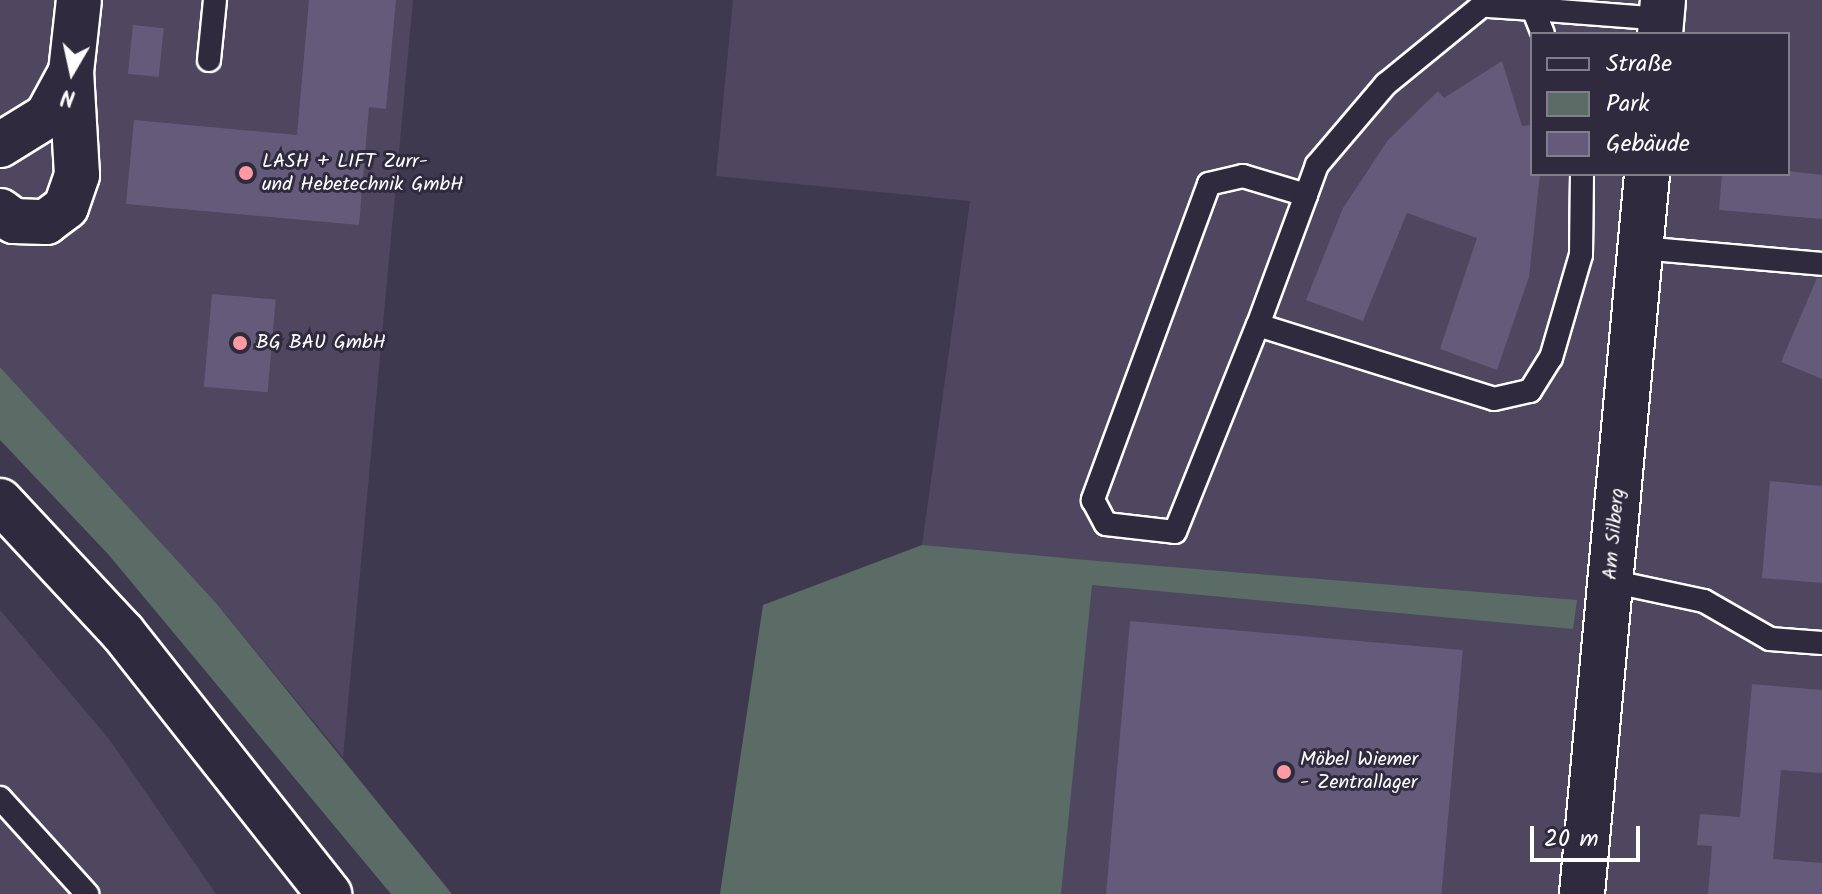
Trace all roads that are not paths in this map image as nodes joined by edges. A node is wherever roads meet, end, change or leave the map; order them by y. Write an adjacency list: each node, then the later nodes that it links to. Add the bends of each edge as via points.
1 (79, 0): 8 (main road)
2 (215, 0): 7 (lane)
3 (1489, 3): 4 (lane); 12 (lane, via 1386,84 1317,165)
4 (1533, 9): 5 (lane); 6 (lane)
5 (1662, 18)
6 (1542, 32)
7 (209, 60)
8 (71, 72): 9 (main road, via 47,116); 13 (main road, via 77,175 66,207 46,222 14,221)
9 (0, 145)
10 (1582, 176): 16 (lane, via 1581,255 1551,358 1530,391 1494,399)
11 (1647, 176): 14 (main road, Am Silberg)
12 (1306, 195): 16 (lane); 16 (lane, via 1243,176 1209,184 1093,500 1106,524 1175,532)
13 (0, 211)
14 (1640, 248): 15 (lane); 18 (main road, Am Silberg)
15 (1822, 264)
16 (1258, 325)
17 (0, 501): 22 (main road, via 123,633)
18 (1610, 581): 19 (lane, via 1704,601 1770,639); 23 (main road, Am Silberg)
19 (1822, 643)
20 (0, 798): 21 (lane)
21 (87, 894)
22 (329, 894)
23 (1582, 894)

